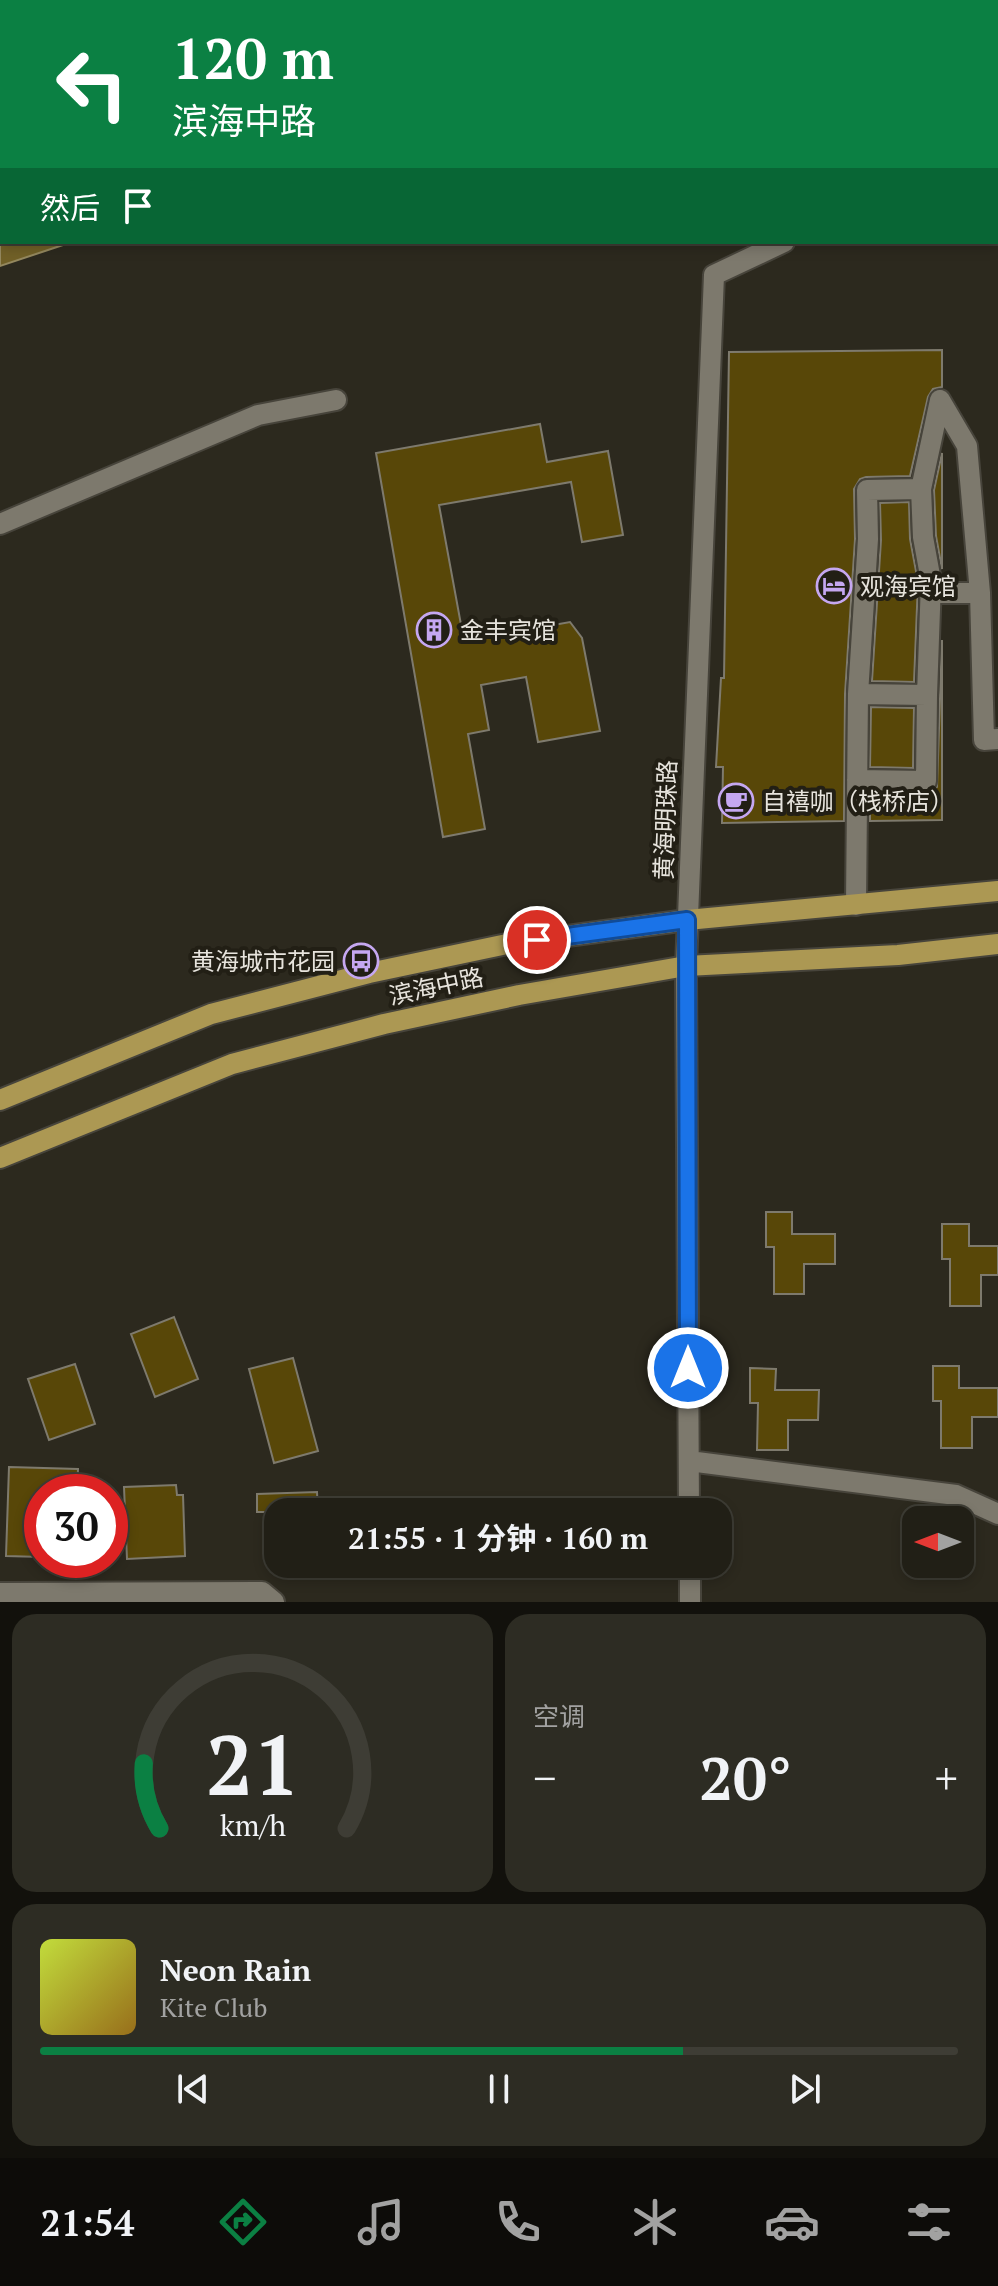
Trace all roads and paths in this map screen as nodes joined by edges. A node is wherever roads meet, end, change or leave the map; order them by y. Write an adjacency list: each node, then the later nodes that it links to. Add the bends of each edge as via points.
1 (780, 244): 13 (street, 黄海明珠路, via 714,275)
2 (336, 400): 4 (street, via 258,415)
3 (921, 489): 5 (street); 6 (street, via 940,400 967,446); 7 (street, via 867,490)
4 (0, 524)
5 (931, 593): 6 (street); 8 (street)
6 (980, 593): 9 (street, via 984,740)
7 (858, 694): 8 (street); 10 (street)
8 (927, 695): 10 (street, via 926,781)
9 (998, 739)
10 (857, 780): 12 (street)
11 (998, 891): 12 (main road, 滨海中路)
12 (856, 905): 13 (main road, 滨海中路)
13 (687, 920): 15 (street, 黄海明珠路); 16 (main road, 滨海中路, via 507,944 340,980 211,1014)
14 (998, 944): 15 (main road, 滨海中路)
15 (686, 966): 17 (main road, 滨海中路, via 384,1024 232,1064); 18 (street, 黄海明珠路)
16 (0, 1100)
17 (0, 1158)
18 (689, 1461): 19 (street, 黄海明珠路); 20 (street, via 956,1495)
19 (689, 1498)
20 (998, 1514)
21 (690, 1578): 24 (street)
22 (0, 1593): 23 (street, via 262,1592)
23 (274, 1602)
24 (690, 1602)

